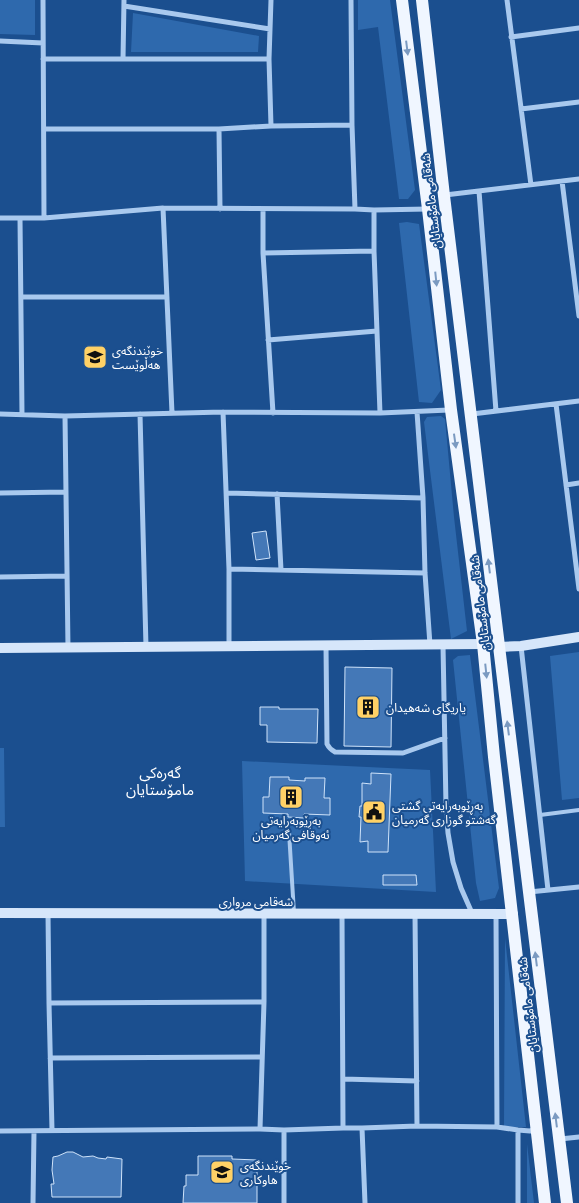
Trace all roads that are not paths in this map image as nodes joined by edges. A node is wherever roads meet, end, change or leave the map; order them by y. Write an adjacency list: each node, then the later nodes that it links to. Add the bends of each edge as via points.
1 (43, 0): 12 (street)
2 (271, 0): 9 (street)
3 (351, 0): 18 (street)
4 (402, 0): 31 (main road, شەقامی مامۆستایان, one-way to 31)
5 (422, 0): 26 (main road, شەقامی مامۆستایان)
6 (507, 0): 10 (street)
7 (124, 3): 9 (street); 14 (street)
8 (579, 28): 10 (street)
9 (270, 29): 15 (street)
10 (512, 36): 17 (street)
11 (0, 41): 12 (street)
12 (43, 43): 13 (street)
13 (43, 59): 14 (street); 20 (street)
14 (123, 59): 15 (street)
15 (269, 60): 19 (street)
16 (579, 102): 17 (street)
17 (521, 109): 24 (street)
18 (352, 124): 19 (street); 30 (street)
19 (271, 126): 21 (street)
20 (44, 129): 21 (street); 35 (street)
21 (220, 130): 28 (street)
22 (579, 180): 23 (street)
23 (562, 182): 24 (street); 40 (street)
24 (531, 185): 25 (street)
25 (478, 192): 26 (street); 46 (street)
26 (444, 196): 55 (main road, شەقامی مامۆستایان)
27 (162, 208): 28 (street); 35 (street); 38 (street)
28 (220, 209): 29 (street)
29 (263, 209): 30 (street); 37 (street)
30 (355, 209): 32 (street)
31 (428, 209): 32 (street); 45 (main road, شەقامی مامۆستایان, one-way to 45)
32 (374, 210): 36 (street)
33 (0, 218): 34 (street)
34 (20, 218): 35 (street); 39 (street)
35 (44, 218)
36 (374, 251): 37 (street); 41 (street)
37 (263, 253): 42 (street)
38 (167, 296): 39 (street); 49 (street)
39 (22, 297): 53 (street)
40 (579, 316)
41 (377, 331): 42 (street); 51 (street)
42 (268, 340): 50 (street)
43 (579, 401): 44 (street)
44 (556, 404): 46 (street); 58 (street)
45 (451, 410): 48 (street); 72 (main road, شەقامی مامۆستایان, one-way to 72)
46 (496, 411): 55 (street)
47 (223, 412): 49 (street); 50 (street); 60 (street)
48 (417, 412): 51 (street); 63 (street)
49 (172, 413): 54 (street)
50 (273, 413): 51 (street)
51 (380, 413)
52 (0, 414): 53 (street)
53 (22, 414): 56 (street)
54 (140, 414): 56 (street); 78 (street)
55 (471, 414): 79 (main road, شەقامی مامۆستایان, one-way to 55)
56 (65, 416): 59 (street)
57 (579, 483): 58 (street)
58 (566, 485): 64 (street)
59 (66, 492): 61 (street); 68 (street)
60 (227, 492): 62 (street); 65 (street)
61 (0, 493)
62 (277, 494): 63 (street); 66 (street)
63 (423, 498): 67 (street)
64 (577, 547): 70 (street)
65 (229, 569): 66 (street); 75 (street)
66 (282, 570): 67 (street)
67 (425, 573): 73 (street)
68 (67, 576): 69 (street); 81 (street)
69 (0, 577)
70 (579, 589)
71 (579, 637): 77 (street)
72 (483, 644): 74 (street); 84 (main road, شەقامی مامۆستایان, one-way to 84)
73 (430, 645): 74 (street); 76 (street)
74 (443, 645): 82 (street)
75 (229, 646): 76 (street); 78 (street)
76 (326, 646): 82 (street, via 328,747 335,752 403,753)
77 (520, 646): 79 (street); 88 (street)
78 (146, 647): 81 (street)
79 (499, 647): 83 (main road, شەقامی مامۆستایان, one-way to 79)
80 (0, 648): 81 (street)
81 (68, 648)
82 (445, 738): 99 (street, via 448,833 458,879)
83 (511, 754): 84 (main road, via 502,760); 85 (main road, شەقامی مامۆستایان)
84 (494, 757): 86 (main road, شەقامی مامۆستایان)
85 (516, 793): 86 (main road, via 509,790); 92 (main road, شەقامی مامۆستایان)
86 (499, 794): 101 (main road, شەقامی مامۆستایان)
87 (579, 810): 88 (lane)
88 (540, 815): 91 (street)
89 (289, 832): 96 (lane)
90 (579, 887): 91 (street)
91 (548, 890): 92 (street)
92 (528, 892): 120 (main road, شەقامی مامۆستایان, one-way to 92)
93 (0, 913): 94 (street, شەقامی مرواری)
94 (48, 913): 95 (street, شەقامی مرواری); 103 (street)
95 (264, 913): 96 (street, شەقامی مرواری); 102 (street)
96 (294, 913): 97 (street, شەقامی مرواری)
97 (342, 913): 98 (street, شەقامی مرواری); 106 (street)
98 (415, 913): 99 (street, شەقامی مرواری); 107 (street)
99 (472, 914): 100 (street, شەقامی مرواری)
100 (496, 914): 101 (street, شەقامی مرواری); 111 (street)
101 (513, 914): 113 (main road, شەقامی مامۆستایان)
102 (264, 1002): 103 (street); 104 (street)
103 (49, 1003): 105 (street)
104 (262, 1056): 105 (street); 112 (street)
105 (50, 1058): 114 (street)
106 (343, 1080): 107 (street); 109 (street)
107 (417, 1081): 108 (street)
108 (417, 1126): 110 (street); 111 (street)
109 (343, 1128): 110 (street); 115 (street)
110 (362, 1128): 123 (street)
111 (497, 1128): 116 (street)
112 (260, 1129): 114 (street); 115 (street)
113 (537, 1129): 116 (street); 125 (main road, شەقامی مامۆستایان)
114 (52, 1130): 118 (street)
115 (284, 1130): 122 (street)
116 (518, 1130): 124 (street)
117 (0, 1131): 118 (street)
118 (34, 1131): 121 (street)
119 (579, 1137): 120 (street)
120 (558, 1139): 126 (main road, شەقامی مامۆستایان)
121 (33, 1203)
122 (284, 1203)
123 (366, 1203)
124 (518, 1203)
125 (545, 1203)
126 (567, 1203)

